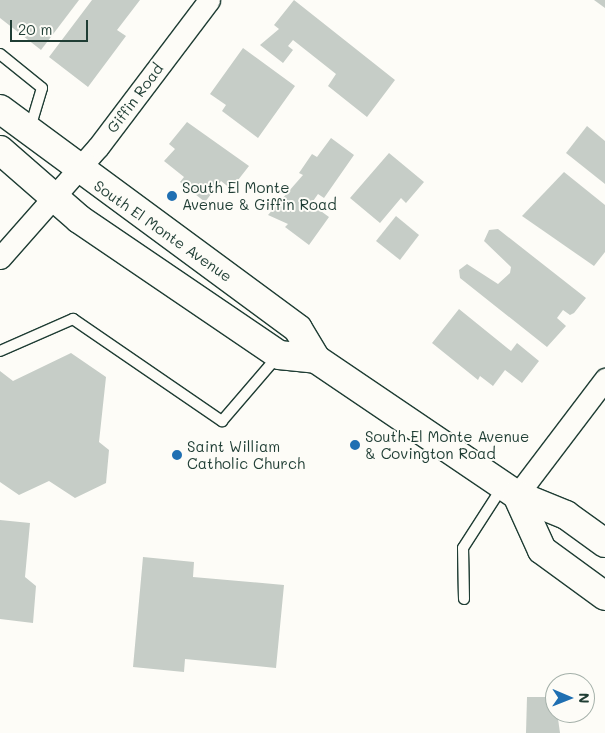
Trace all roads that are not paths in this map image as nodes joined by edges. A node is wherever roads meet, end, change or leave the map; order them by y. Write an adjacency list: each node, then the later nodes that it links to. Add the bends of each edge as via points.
1 (209, 0): 6 (street, Giffin Road, via 98,147)
2 (0, 54): 4 (lane, via 42,88)
3 (0, 109): 4 (main road, South El Monte Avenue)
4 (29, 132): 6 (main road, South El Monte Avenue)
5 (0, 150): 7 (main road, South El Monte Avenue)
6 (76, 168): 7 (street, Giffin Road); 9 (main road, South El Monte Avenue)
7 (52, 195): 8 (street, Giffin Road); 11 (main road, South El Monte Avenue, via 79,219)
8 (0, 258)
9 (298, 329): 11 (lane); 12 (main road, South El Monte Avenue)
10 (0, 351): 11 (lane, via 72,319 222,421)
11 (279, 355): 12 (main road, South El Monte Avenue)
12 (316, 359): 14 (main road, South El Monte Avenue)
13 (605, 379): 14 (street)
14 (510, 490): 15 (main road, South El Monte Avenue, via 566,515); 16 (main road, via 542,550); 17 (lane, via 463,548)
15 (605, 544)
16 (605, 596)
17 (464, 599)

